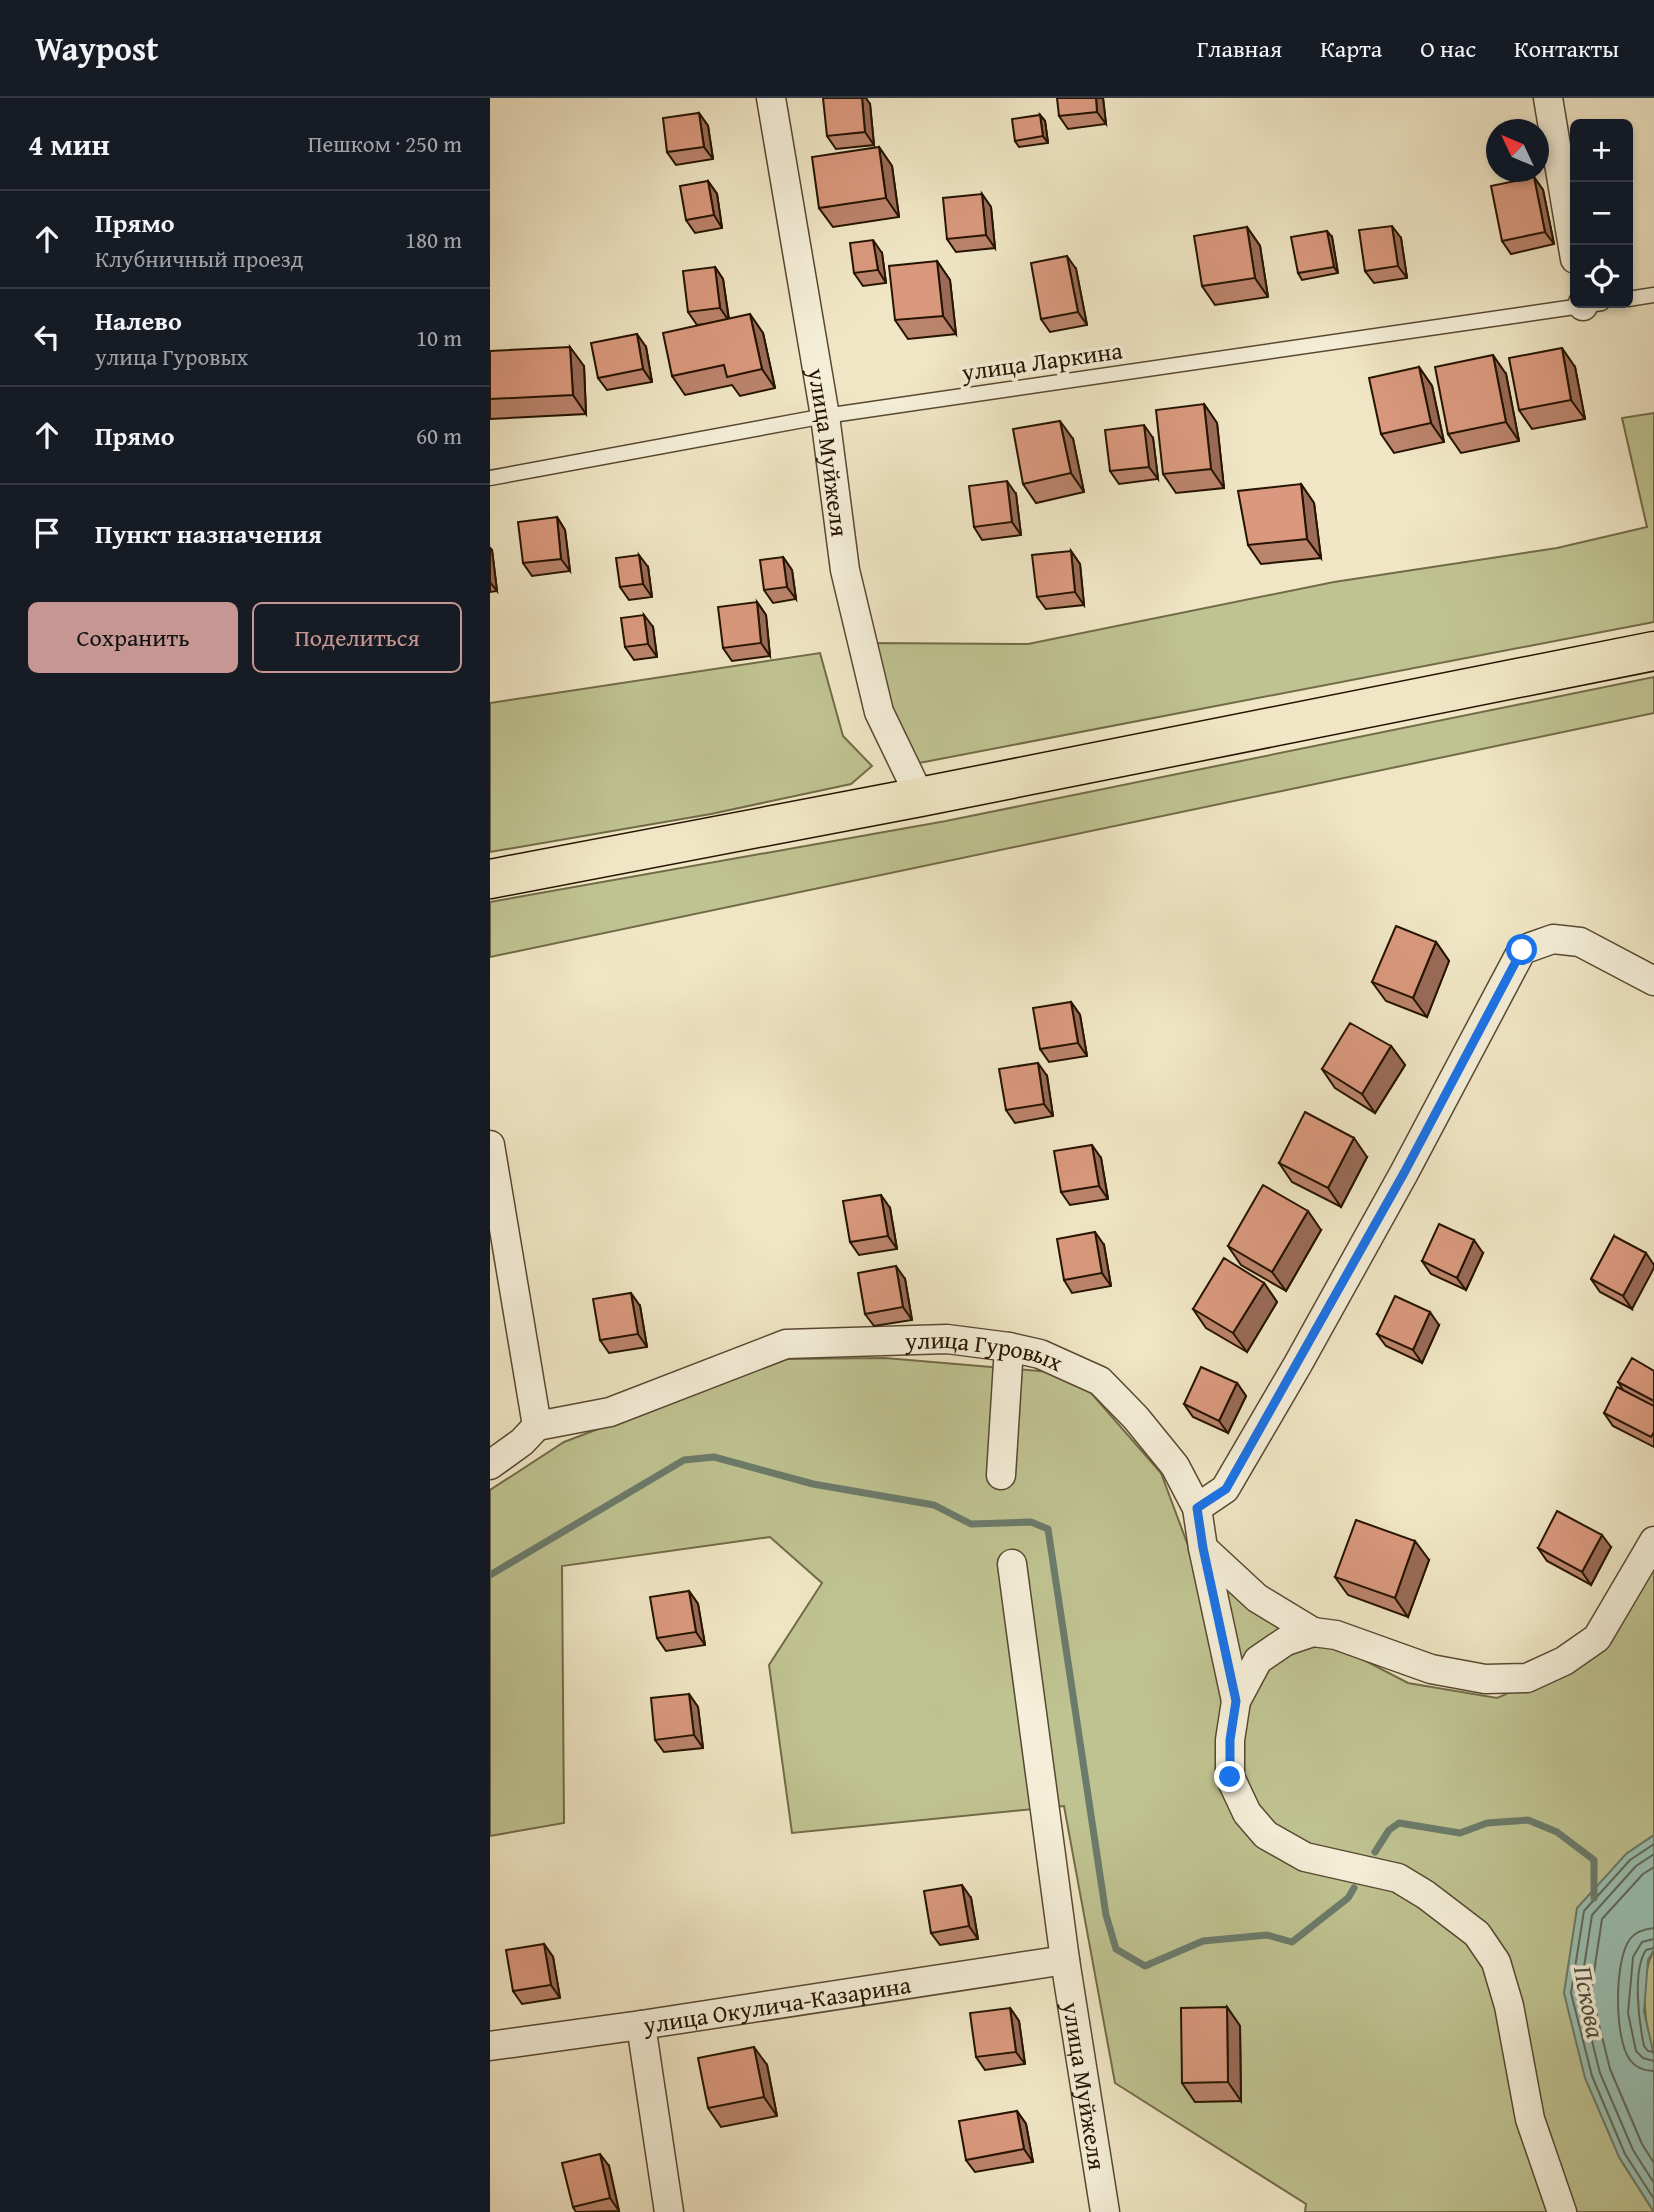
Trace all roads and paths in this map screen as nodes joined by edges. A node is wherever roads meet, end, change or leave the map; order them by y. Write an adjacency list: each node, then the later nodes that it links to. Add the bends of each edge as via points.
1 (772, 98): 7 (street, улица Муйжеля)
2 (1548, 98): 3 (street)
3 (1573, 245)
4 (1654, 295): 5 (lane)
5 (1633, 298)
6 (1570, 307): 7 (lane, улица Ларкина)
7 (825, 416): 8 (lane, улица Ларкина); 10 (street, улица Муйжеля, via 845,570 879,712)
8 (490, 478)
9 (1654, 651): 10 (highway)
10 (920, 797): 11 (highway)
11 (490, 879)
12 (1654, 981): 18 (street, via 1580,942 1553,939 1522,950 1404,1173 1226,1489)
13 (490, 1145): 15 (street)
14 (1009, 1347): 15 (street, улица Гуровых, via 947,1339 786,1344 610,1412); 17 (street); 18 (street, улица Гуровых, via 1040,1354 1100,1381 1175,1466)
15 (537, 1426): 16 (street, via 522,1443)
16 (490, 1465)
17 (1000, 1475)
18 (1197, 1508): 20 (street, улица Гуровых)
19 (1654, 1541): 22 (street, via 1597,1638 1564,1661 1527,1678 1485,1679 1431,1669 1336,1635)
20 (1203, 1548): 22 (street, via 1257,1598); 23 (street, улица Гуровых)
21 (1012, 1564): 24 (street, улица Муйжеля)
22 (1313, 1632): 23 (street, via 1286,1640 1258,1660)
23 (1236, 1701): 29 (street, via 1230,1777 1247,1813 1266,1835 1305,1857 1398,1878 1477,1934 1496,1962 1530,2119)
24 (1065, 1960): 25 (street, улица Окулича-Казарина); 28 (street, улица Муйжеля)
25 (641, 2025): 26 (street, улица Окулича-Казарина); 27 (street)
26 (490, 2046)
27 (669, 2212)
28 (1105, 2212)
29 (1562, 2212)

